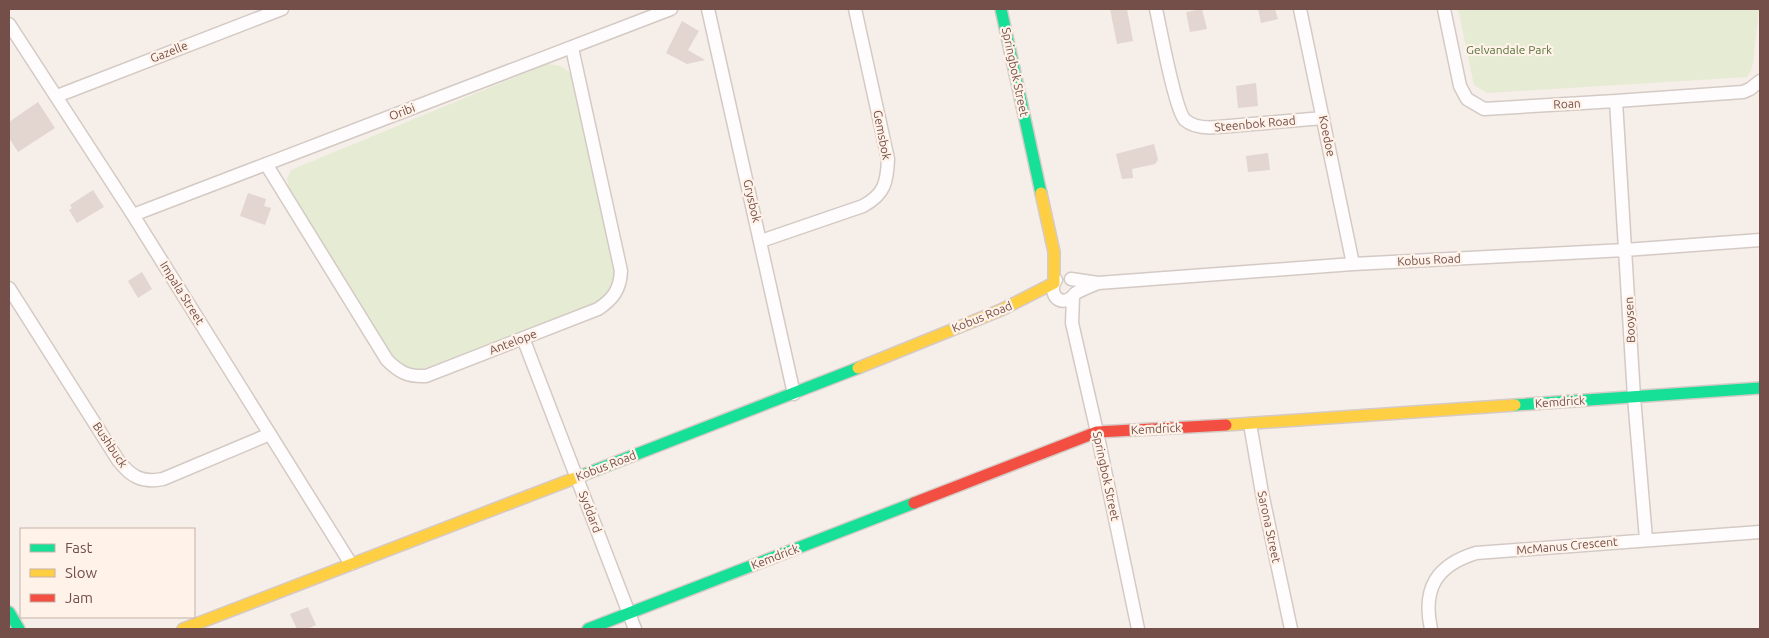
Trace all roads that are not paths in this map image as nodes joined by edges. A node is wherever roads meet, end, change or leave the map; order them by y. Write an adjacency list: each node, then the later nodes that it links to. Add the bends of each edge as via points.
1 (282, 9): 12 (street, Gazelle)
2 (671, 9): 10 (street, Oribi)
3 (708, 9): 18 (street, Grysbok)
4 (855, 9): 18 (street, Gemsbok, via 888,159 886,183 873,200 863,206)
5 (1002, 9): 20 (street, Springbok Street)
6 (1156, 9): 14 (street, Steenbok Road, via 1182,117 1190,124 1206,128)
7 (1300, 9): 14 (street, Koedoe)
8 (1444, 9): 13 (street, Roan, via 1460,86 1467,99 1475,105 1495,109)
9 (9, 24): 12 (street, Impala Street)
10 (572, 48): 15 (street, Oribi); 29 (street, Antelope, via 621,279 612,299 598,309)
11 (1760, 81): 13 (street, Roan, via 1743,92)
12 (57, 96): 16 (street, Impala Street)
13 (1616, 102): 19 (street, Booysen)
14 (1323, 118): 21 (street, Koedoe)
15 (266, 164): 16 (street, Oribi); 29 (street, Antelope, via 387,360 397,370 409,376 426,376)
16 (133, 215): 35 (street, Impala Street)
17 (1760, 240): 19 (street, Kobus Road)
18 (761, 241): 31 (street, Grysbok)
19 (1626, 250): 21 (street, Kobus Road); 32 (street, Booysen)
20 (1054, 252): 22 (street); 25 (street, Springbok Street)
21 (1353, 264): 23 (street, Kobus Road)
22 (1069, 278): 23 (street); 25 (street, via 1060,278); 26 (street, via 1076,286)
23 (1098, 283): 26 (street)
24 (9, 288): 35 (street, Bushbuck, via 118,460 132,476 146,480 163,479)
25 (1056, 293): 26 (street, via 1067,300); 27 (street); 28 (street)
26 (1074, 295): 28 (street)
27 (1027, 298): 31 (street, Kobus Road)
28 (1072, 323): 34 (street, Springbok Street)
29 (522, 338): 36 (street, Syddard)
30 (1760, 388): 32 (street, Kemdrick)
31 (794, 394): 36 (street, Kobus Road)
32 (1634, 397): 33 (street, Kemdrick); 38 (street, Booysen)
33 (1250, 424): 34 (street, Kemdrick); 47 (street, Sarona Street)
34 (1097, 432): 41 (street, Kemdrick); 46 (street, Springbok Street)
35 (270, 434): 39 (street, Impala Street)
36 (577, 477): 39 (street, Kobus Road); 41 (street, Syddard)
37 (1760, 532): 38 (street, McManus Crescent)
38 (1646, 539): 48 (street, McManus Crescent, via 1476,553 1460,558 1441,571 1432,584 1428,617)
39 (351, 564): 43 (street, Kobus Road)
40 (9, 612): 42 (street)
41 (629, 614): 44 (street, Kemdrick); 45 (street, Syddard)
42 (19, 629)
43 (183, 629)
44 (588, 629)
45 (635, 629)
46 (1138, 629)
47 (1291, 629)
48 (1431, 629)

